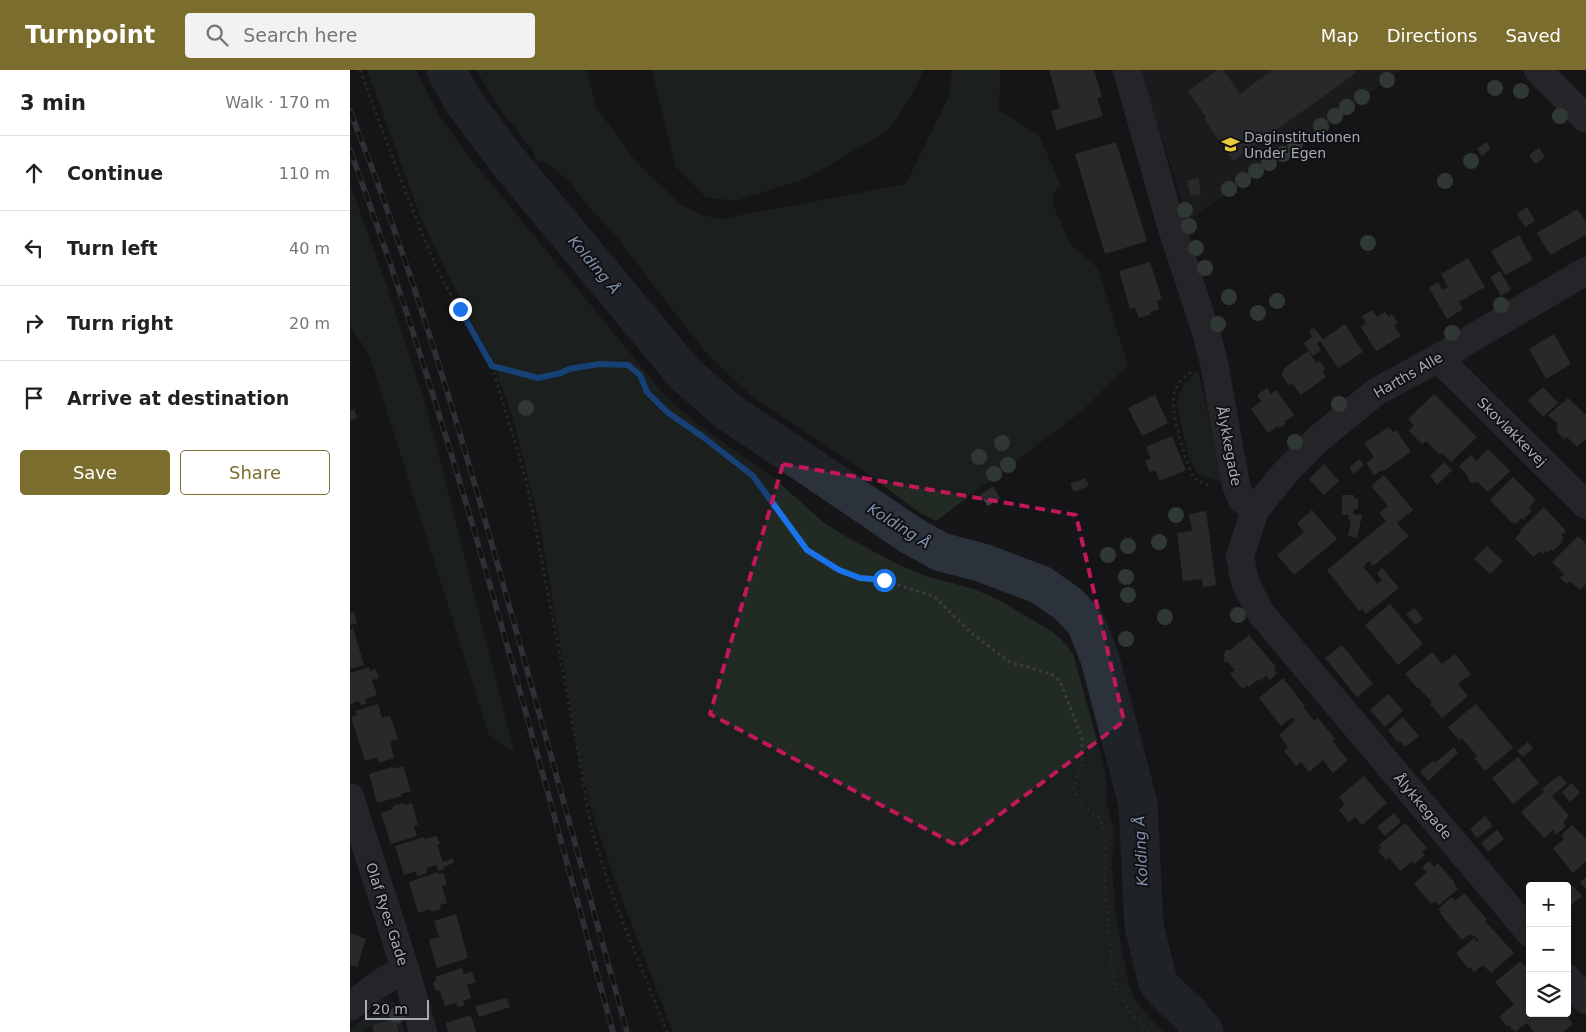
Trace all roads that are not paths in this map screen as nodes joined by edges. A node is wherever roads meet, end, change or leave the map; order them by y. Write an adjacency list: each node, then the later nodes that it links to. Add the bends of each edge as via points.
1 (1127, 70): 7 (street, Ålykkegade, via 1214,362 1236,485 1242,500)
2 (1538, 70): 3 (street)
3 (1586, 120)
4 (1586, 271): 5 (street, Harths Alle)
5 (1440, 357): 6 (street, Skovløkkevej); 7 (street, Harths Alle, via 1376,392 1325,433 1284,474)
6 (1586, 505)
7 (1255, 510): 9 (street, Ålykkegade, via 1240,556 1244,582 1260,612)
8 (350, 797): 10 (street, Olaf Ryes Gade)
9 (1526, 928)
10 (404, 968): 13 (street); 14 (street, Olaf Ryes Gade)
11 (1571, 983): 12 (street)
12 (1586, 1000)
13 (350, 1007)
14 (423, 1032)

